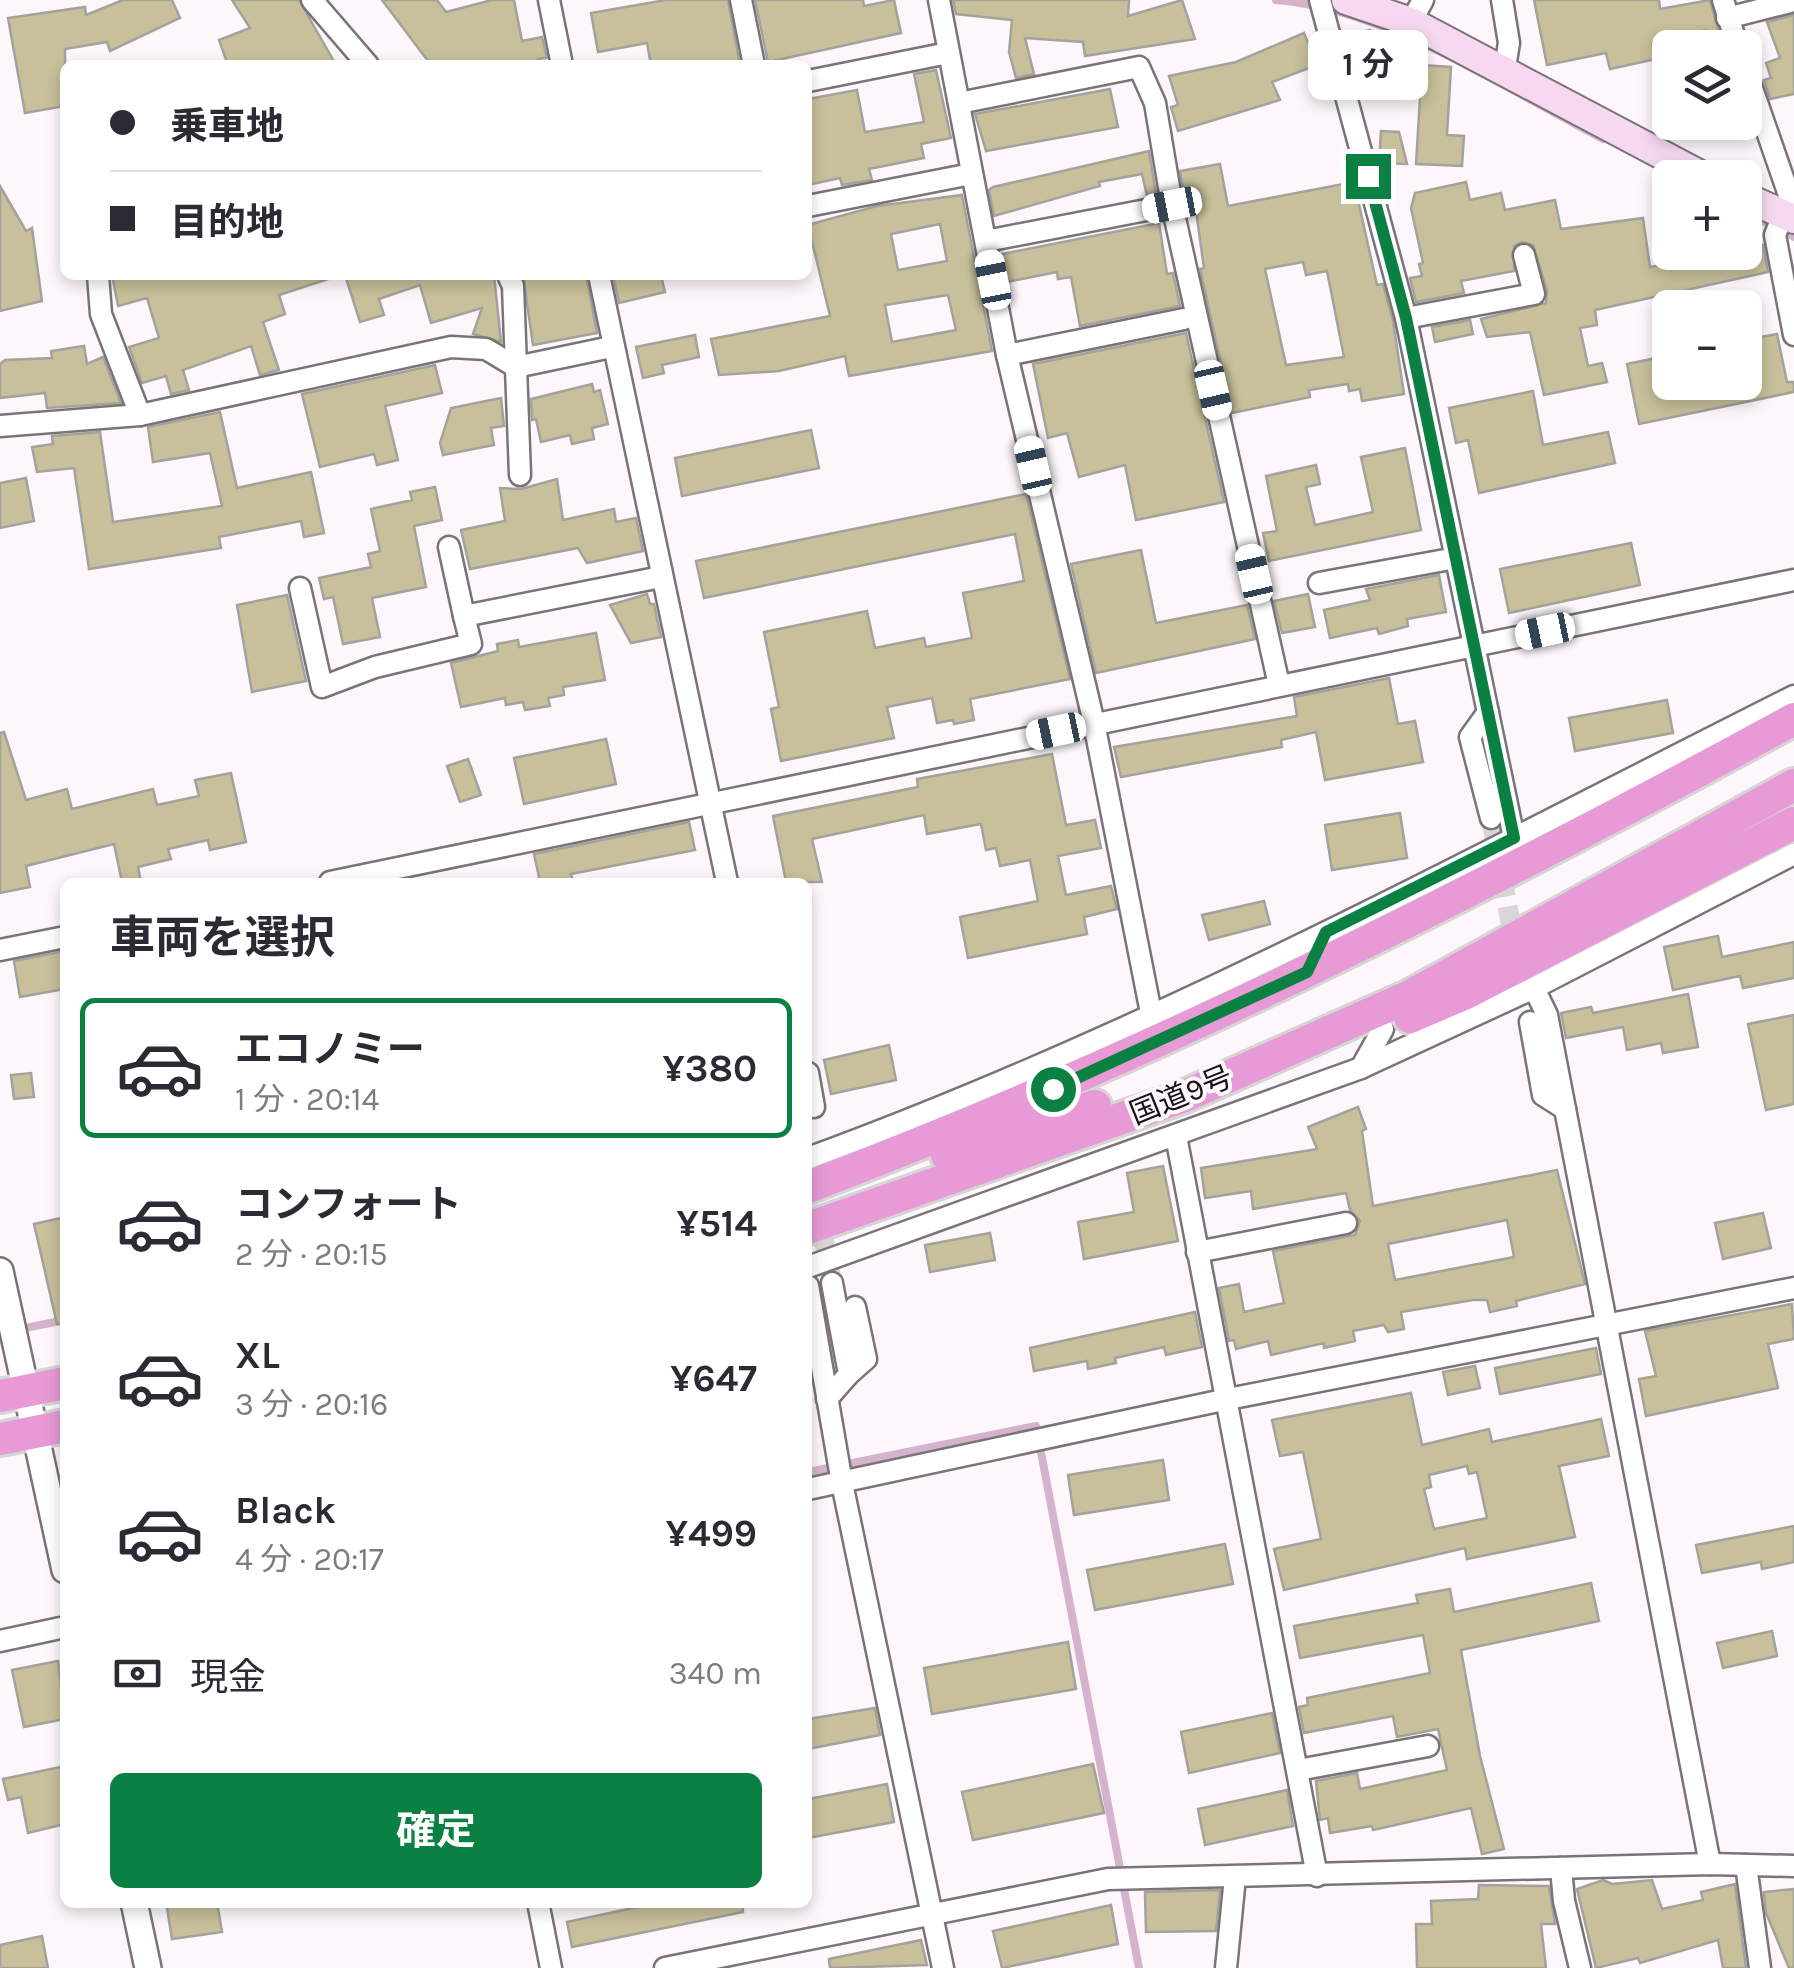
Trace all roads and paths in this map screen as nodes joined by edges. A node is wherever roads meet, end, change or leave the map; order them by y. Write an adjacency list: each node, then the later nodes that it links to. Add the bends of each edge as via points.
1 (312, 0): 12 (street)
2 (549, 0): 13 (street)
3 (741, 0): 14 (street)
4 (940, 0): 11 (street)
5 (1320, 0): 30 (street)
6 (1346, 0): 10 (main road)
7 (1502, 0): 15 (street, via 1509,43)
8 (1794, 1): 9 (street)
9 (1725, 9)
10 (1418, 11): 15 (main road)
11 (948, 53): 16 (street); 17 (street)
12 (364, 60)
13 (561, 60)
14 (753, 60)
15 (1504, 73): 19 (main road)
16 (812, 79)
17 (960, 104): 20 (street); 22 (street, via 1139,67 1155,103)
18 (1762, 117): 24 (street, via 1790,198)
19 (1671, 160)
20 (971, 174): 21 (street); 25 (street)
21 (812, 205)
22 (1172, 205): 25 (street); 47 (street)
23 (1762, 206): 24 (main road)
24 (1788, 218): 32 (street, via 1774,236)
25 (986, 242): 34 (street)
26 (1524, 255): 30 (street, via 1534,294)
27 (98, 280): 36 (street, via 101,314)
28 (510, 280): 35 (street)
29 (600, 280): 33 (street)
30 (1406, 318): 40 (street)
31 (1184, 320): 34 (street)
32 (1794, 335)
33 (611, 347): 35 (street); 41 (street)
34 (1007, 355): 51 (street)
35 (516, 367): 36 (street, via 486,349 451,347); 38 (street)
36 (140, 415): 37 (street)
37 (0, 426)
38 (520, 475)
39 (449, 547): 45 (street)
40 (1456, 558): 43 (street); 46 (street)
41 (662, 577): 45 (street); 54 (street)
42 (1794, 580): 46 (street)
43 (1319, 584)
44 (300, 588): 45 (street, via 322,687 471,644)
45 (464, 616)
46 (1474, 645): 47 (street); 49 (street)
47 (1279, 685): 51 (street)
48 (1794, 696): 52 (street)
49 (1488, 712): 56 (street, via 1470,737); 58 (street)
50 (1794, 719): 55 (highway)
51 (1094, 723): 54 (street); 70 (street)
52 (1656, 765): 55 (street); 58 (street)
53 (1794, 785): 64 (highway, 国道9号)
54 (712, 804): 61 (street); 62 (street)
55 (1626, 810): 68 (highway)
56 (1490, 818)
57 (1794, 823): 59 (highway)
58 (1514, 838): 65 (street)
59 (1738, 853): 63 (street); 72 (highway)
60 (1794, 854): 63 (street)
61 (351, 878)
62 (726, 878)
63 (1718, 893): 69 (street)
64 (1538, 923): 75 (highway, 国道9号, via 1410,996); 82 (highway, 国道9号, via 1336,1014 1105,1103 923,1163)
65 (1326, 932): 68 (street); 70 (street)
66 (60, 938): 67 (street)
67 (0, 950)
68 (1307, 972): 81 (highway)
69 (1534, 988): 73 (street); 77 (street, via 1547,1015)
70 (1152, 1018): 79 (street, via 953,1105)
71 (1530, 1022): 77 (street, via 1543,1094)
72 (1383, 1029): 73 (street); 75 (highway, via 1282,1069)
73 (1360, 1068): 78 (street)
74 (812, 1096): 76 (street)
75 (1184, 1096): 80 (highway, 国道9号)
76 (814, 1107)
77 (1564, 1109): 93 (street)
78 (1176, 1136): 83 (street); 86 (street)
79 (812, 1157)
80 (980, 1171): 83 (street); 85 (highway, 国道9号)
81 (812, 1189)
82 (812, 1190)
83 (954, 1213): 87 (street)
84 (1346, 1223): 86 (street)
85 (812, 1227)
86 (1197, 1252): 98 (street)
87 (812, 1266)
88 (0, 1271): 96 (street)
89 (832, 1283): 94 (street)
90 (1794, 1288): 93 (street)
91 (855, 1307): 94 (street, via 866,1359)
92 (812, 1309): 97 (street)
93 (1604, 1325): 98 (street); 108 (street)
94 (849, 1374): 97 (street)
95 (60, 1384): 96 (highway)
96 (14, 1394): 99 (street)
97 (828, 1399): 101 (street)
98 (1223, 1400): 101 (street); 107 (street, via 1233,1417)
99 (50, 1429): 100 (highway); 103 (street)
100 (0, 1439)
101 (842, 1483): 102 (street); 116 (street)
102 (812, 1488)
103 (60, 1523)
104 (60, 1628): 105 (street)
105 (0, 1641)
106 (1428, 1746): 107 (street)
107 (1298, 1770): 112 (street)
108 (1710, 1864): 109 (street); 111 (street)
109 (1746, 1864): 110 (street); 123 (street)
110 (1794, 1866)
111 (1561, 1868): 112 (street); 122 (street)
112 (1317, 1876): 113 (street)
113 (1234, 1877): 116 (street, via 1108,1879); 121 (street)
114 (135, 1908): 117 (street)
115 (539, 1908): 118 (street)
116 (933, 1917): 119 (street); 120 (street)
117 (148, 1968)
118 (551, 1968)
119 (665, 1968)
120 (943, 1968)
121 (1226, 1968)
122 (1580, 1968)
123 (1760, 1968)

